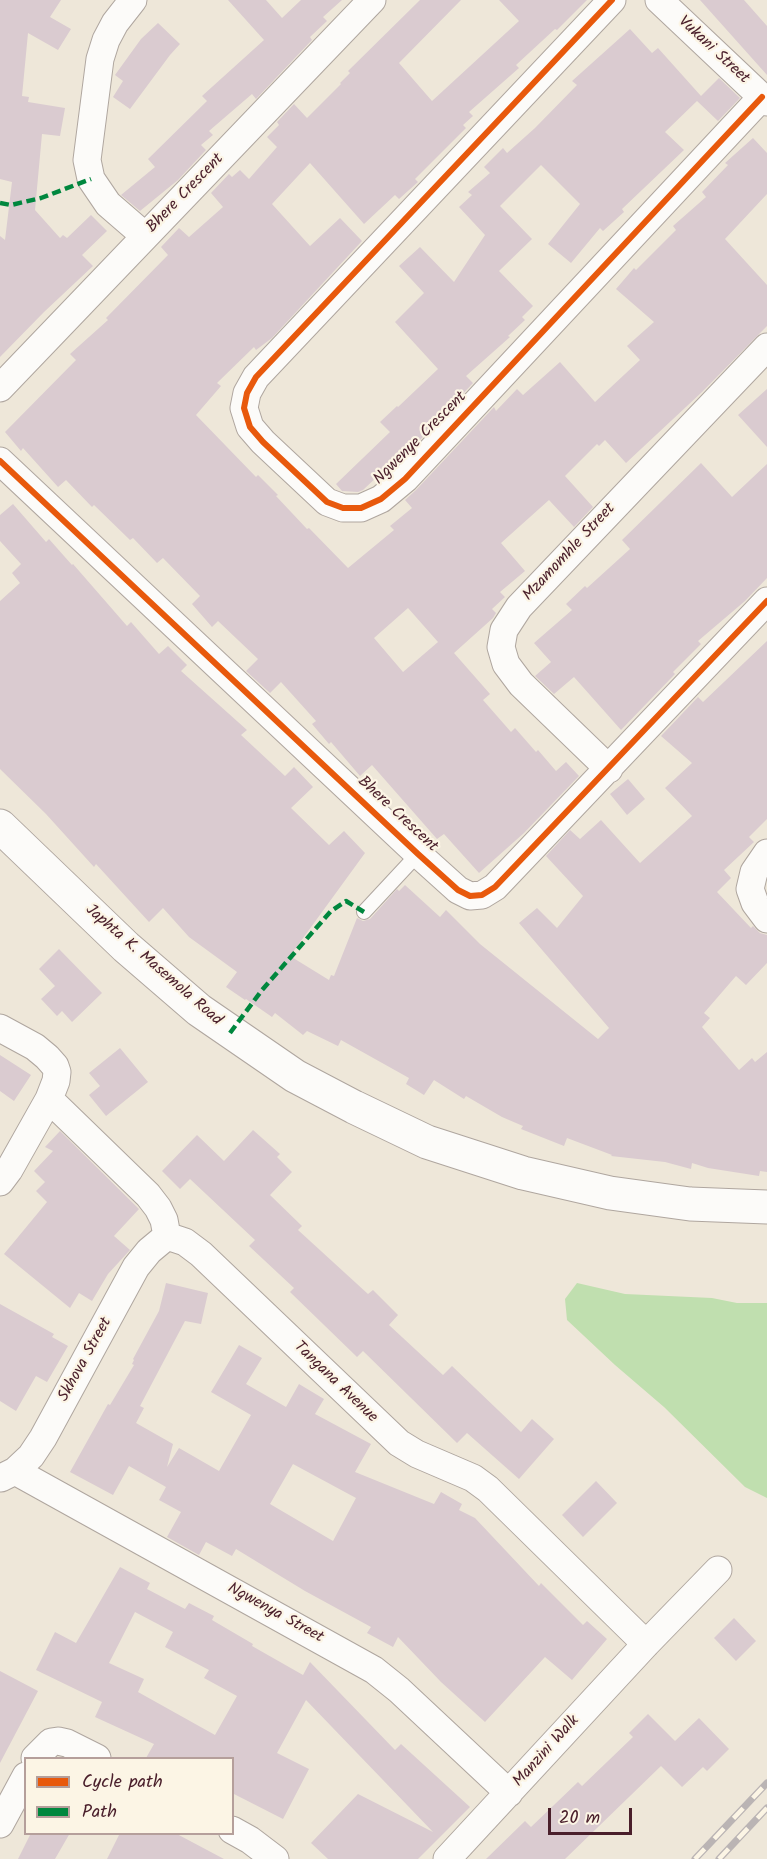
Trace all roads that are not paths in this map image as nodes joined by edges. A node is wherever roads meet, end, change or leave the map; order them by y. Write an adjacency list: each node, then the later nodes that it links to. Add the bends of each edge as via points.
1 (133, 0): 6 (street, via 115,22 100,59 87,160 91,179 108,204)
2 (372, 0): 6 (street, Bhere Crescent)
3 (612, 0): 5 (street, Ngwenye Crescent, via 256,377 246,393 244,408 250,427 327,502 343,508 360,508 381,499 405,479)
4 (659, 0): 5 (street, Vukani Street)
5 (765, 99)
6 (145, 237): 8 (street, Bhere Crescent)
7 (767, 347): 11 (street, Mzamomhle Street, via 527,599 504,630 501,647 506,664 521,684)
8 (0, 388)
9 (0, 460): 14 (street, Bhere Crescent)
10 (767, 601): 11 (street, Bhere Crescent)
11 (609, 769): 14 (street, Bhere Crescent, via 495,887 482,895 470,896 458,890)
12 (0, 826): 20 (main road, Japhta K. Masemola Road, via 126,947 199,1010 295,1076 354,1107 427,1142 524,1173 610,1193 690,1204)
13 (767, 853): 16 (street, via 754,872 750,889)
14 (418, 854): 15 (lane)
15 (364, 912)
16 (767, 919)
17 (0, 1028): 18 (street, via 35,1047 55,1066 56,1081)
18 (49, 1099): 19 (street); 21 (street, via 148,1196 164,1220)
19 (0, 1182)
20 (767, 1207)
21 (167, 1236): 22 (street, Skhova Street, via 136,1267 31,1456); 24 (street, Tangana Avenue, via 185,1242 201,1254 399,1443 488,1489)
22 (7, 1475): 28 (street, Ngwenya Street, via 375,1670)
23 (718, 1570): 24 (street, Manzini Walk)
24 (646, 1644): 28 (street, Manzini Walk)
25 (36, 1757): 26 (street, via 58,1741)
26 (95, 1757)
27 (24, 1780): 29 (street)
28 (509, 1793): 32 (street, Manzini Walk)
29 (0, 1824)
30 (234, 1831): 31 (street)
31 (275, 1859)
32 (447, 1859)

